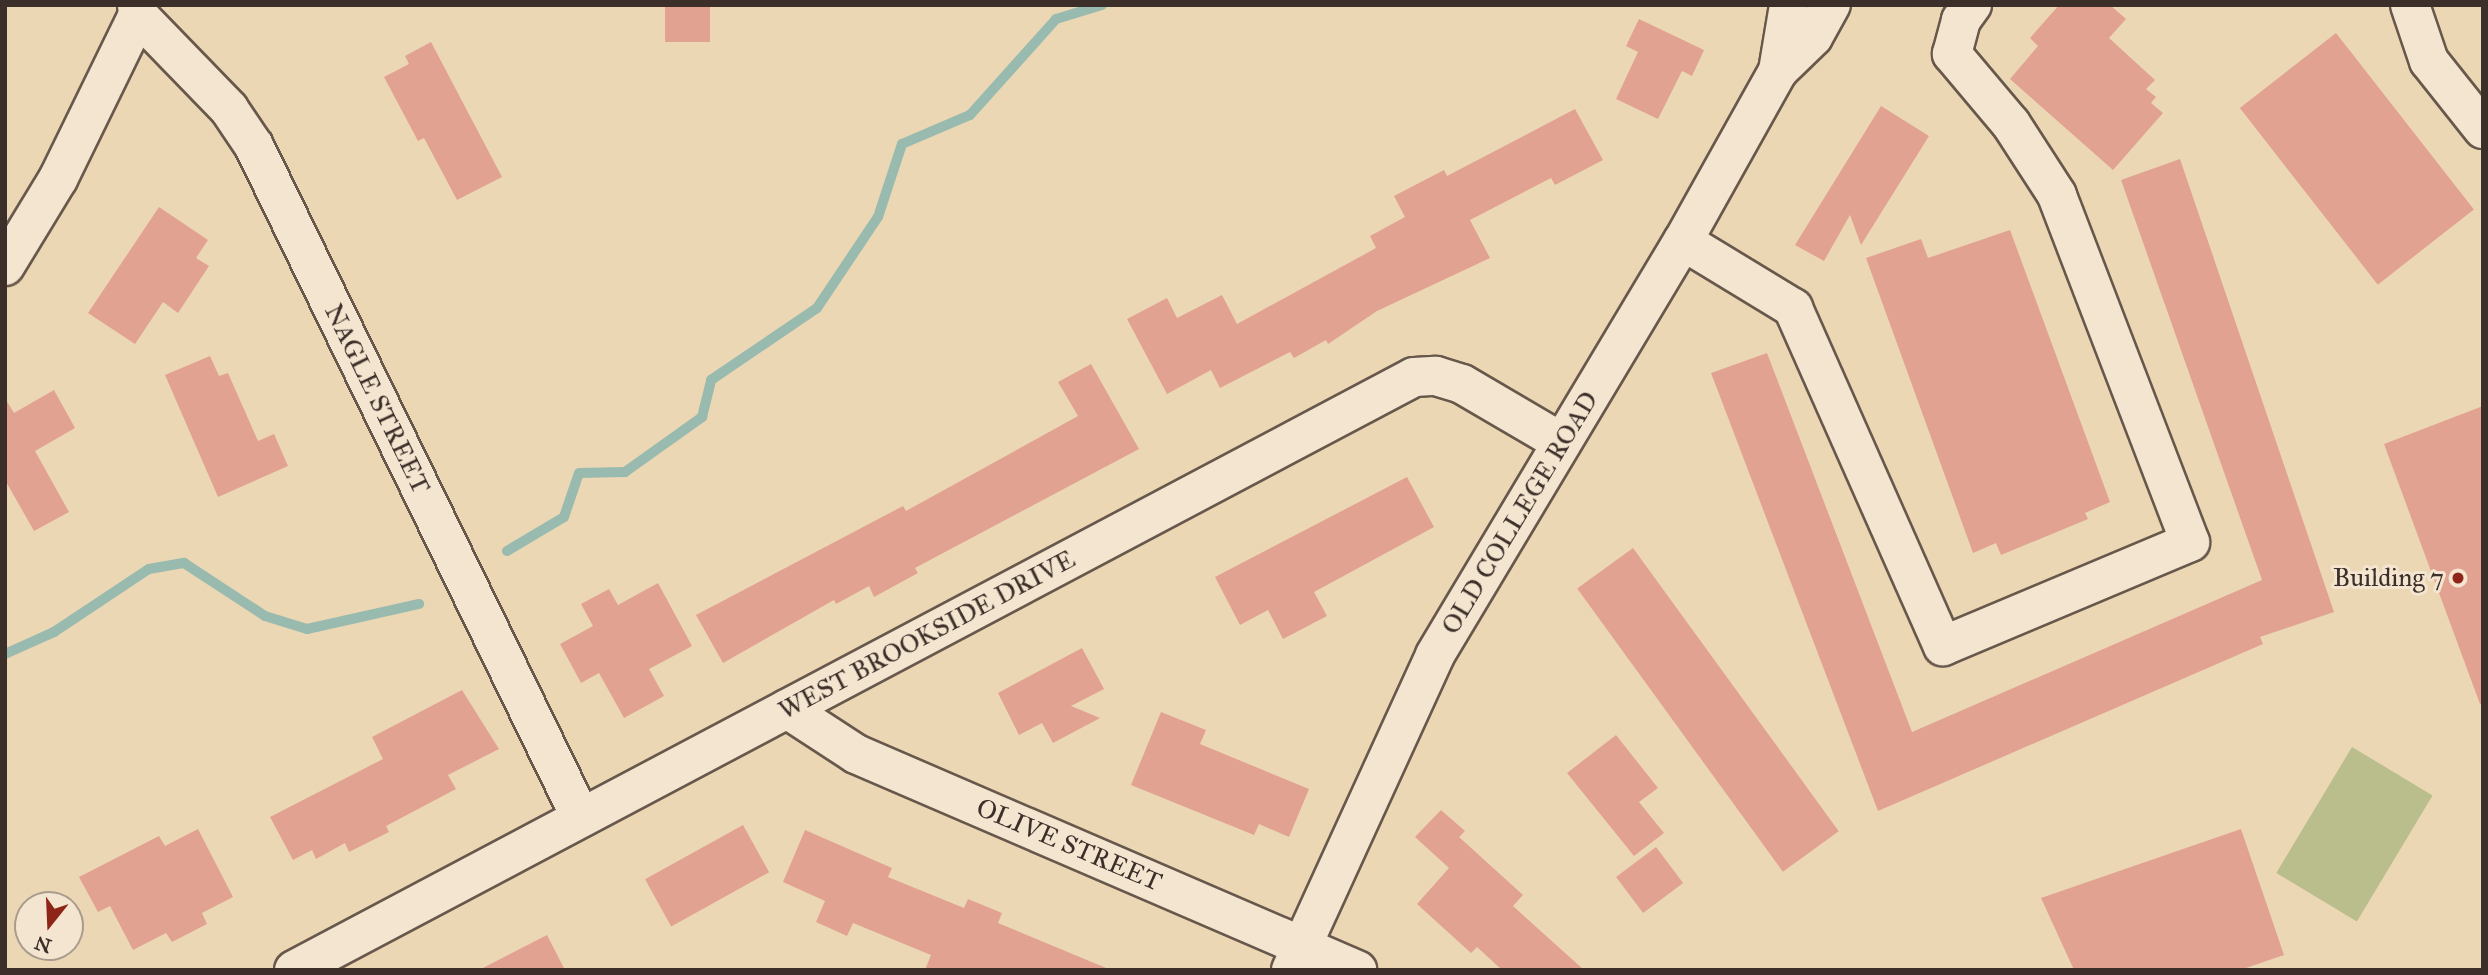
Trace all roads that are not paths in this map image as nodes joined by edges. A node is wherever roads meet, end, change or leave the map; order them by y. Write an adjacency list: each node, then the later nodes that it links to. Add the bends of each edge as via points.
1 (1789, 5): 6 (street, OLD COLLEGE ROAD)
2 (1831, 5): 6 (street, OLD COLLEGE ROAD, via 1813,37)
3 (2410, 5): 7 (street, via 2430,61)
4 (138, 10): 9 (street, via 58,179); 12 (street, NAGLE STREET, via 229,108 254,146)
5 (1960, 10): 8 (street, via 1952,54 2011,124 2057,195 2190,542 1944,646 1793,309)
6 (1778, 71): 8 (street, OLD COLLEGE ROAD)
7 (2483, 129)
8 (1683, 241): 10 (street, OLD COLLEGE ROAD)
9 (5, 266)
10 (1561, 442): 11 (street, WEST BROOKSIDE DRIVE, via 1462,384 1436,376 1414,377); 13 (street, OLD COLLEGE ROAD, via 1435,655)
11 (787, 709): 12 (street, WEST BROOKSIDE DRIVE); 13 (street, OLIVE STREET, via 856,754)
12 (581, 818): 14 (street, WEST BROOKSIDE DRIVE)
13 (1296, 956): 15 (street, OLIVE STREET)
14 (294, 970)
15 (1357, 970)

